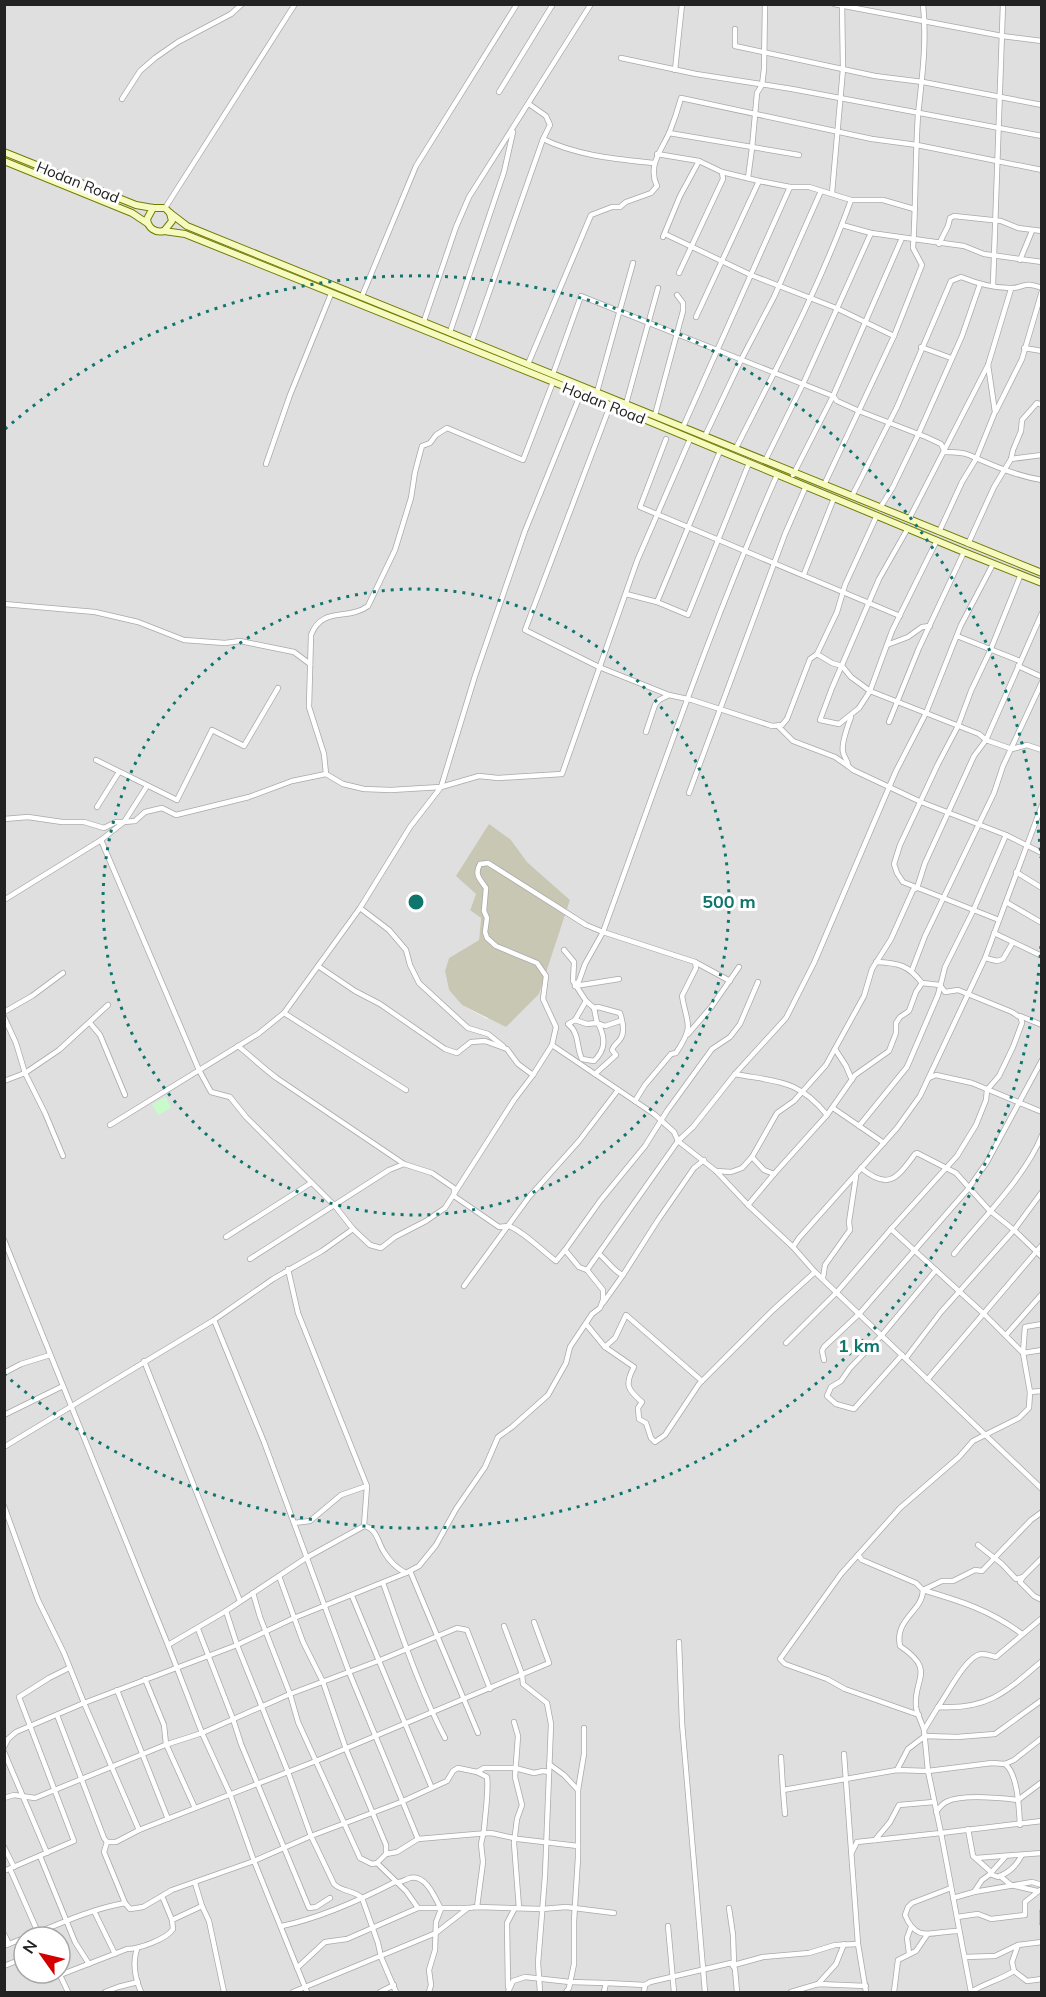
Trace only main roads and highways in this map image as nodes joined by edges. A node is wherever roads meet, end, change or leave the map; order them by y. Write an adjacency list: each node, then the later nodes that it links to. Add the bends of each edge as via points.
1 (4, 152): 3 (main road, Hodan Road, via 136,205)
2 (4, 161): 5 (main road, Hodan Road, via 132,213)
3 (153, 208): 4 (main road, Hodan Road, via 165,208); 5 (main road)
4 (170, 213): 6 (main road, via 170,225); 7 (main road, Hodan Road, via 187,226)
5 (147, 223): 6 (main road, Hodan Road, via 152,230)
6 (164, 231): 8 (main road, Hodan Road, via 185,234)
7 (1041, 573)
8 (1041, 583)

